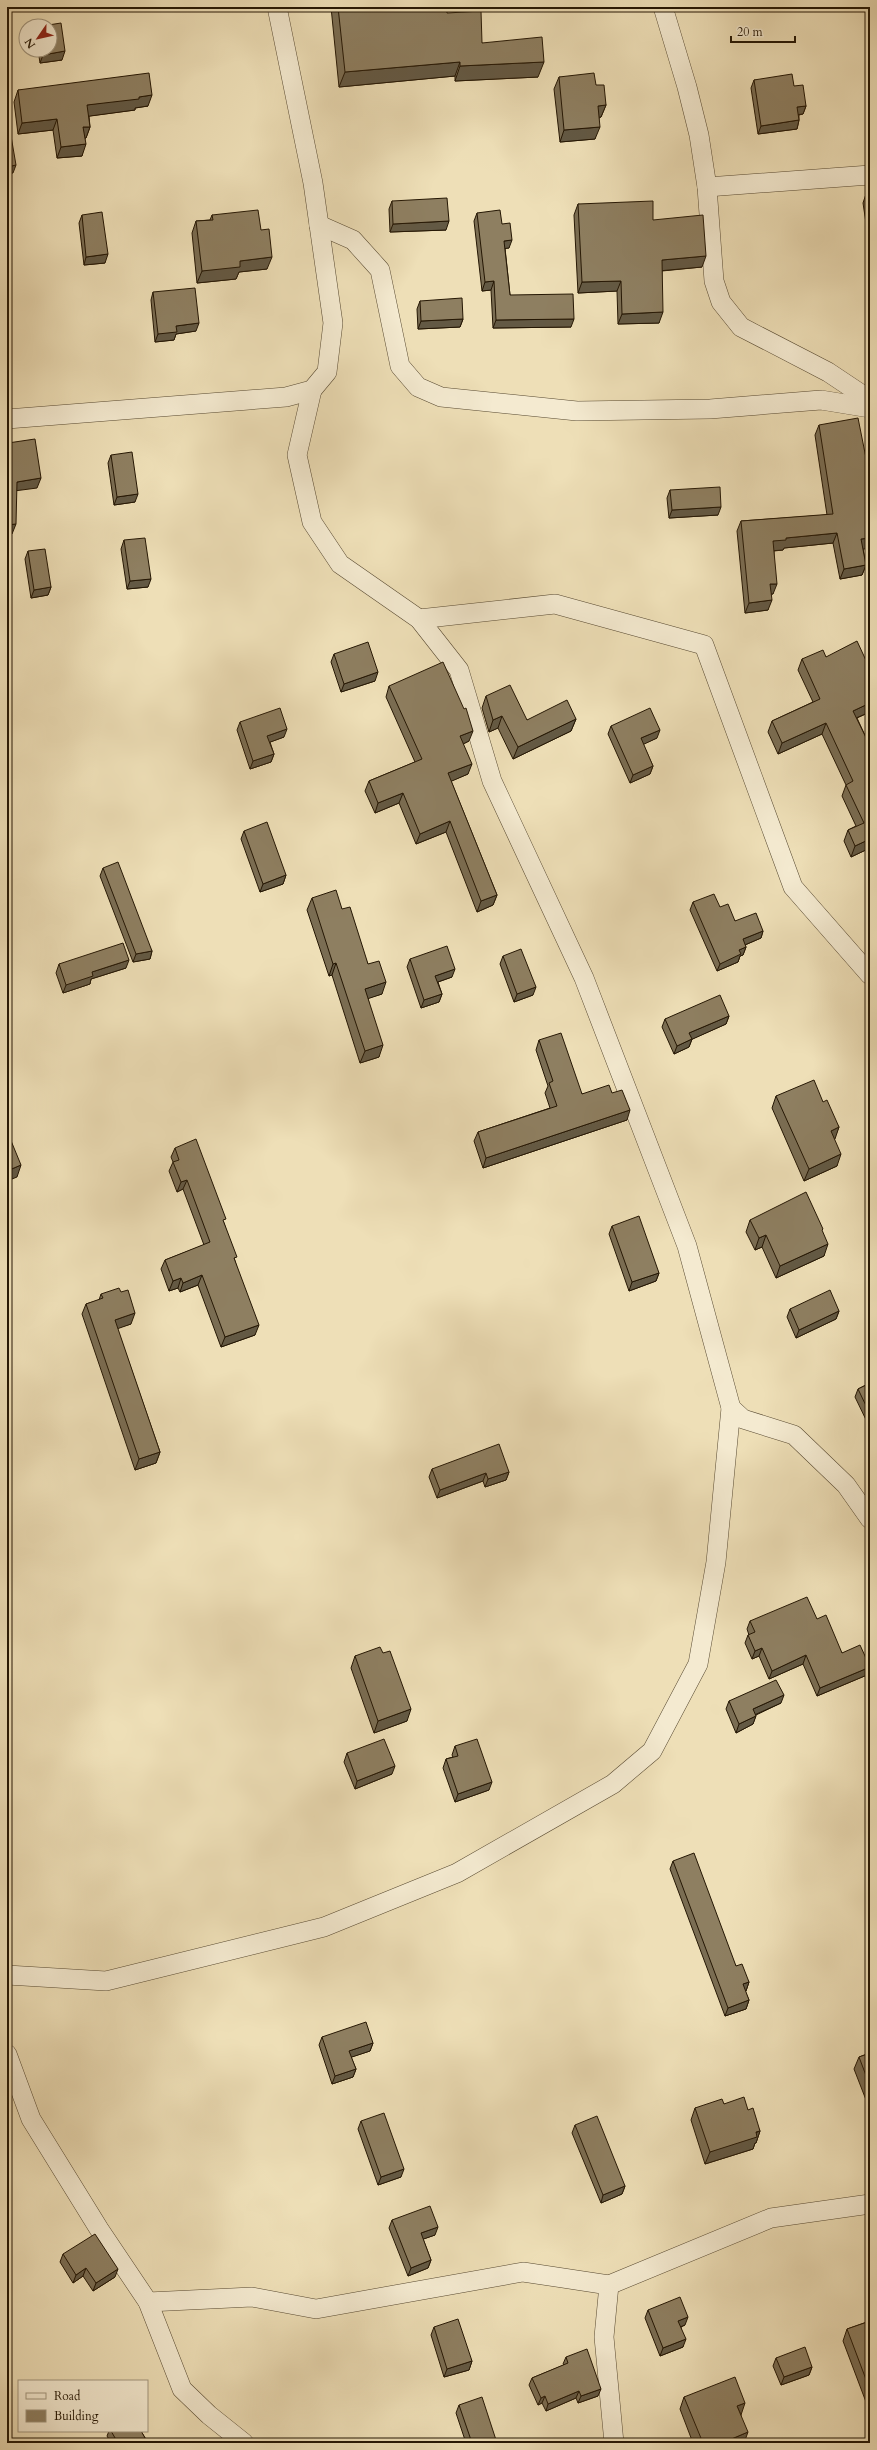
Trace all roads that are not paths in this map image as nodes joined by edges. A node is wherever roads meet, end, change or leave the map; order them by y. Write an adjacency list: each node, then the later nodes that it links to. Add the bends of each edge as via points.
1 (277, 7): 5 (street, via 313,183)
2 (663, 7): 4 (street, via 699,135)
3 (870, 175): 4 (street)
4 (707, 187): 7 (street, via 714,281 721,302 730,315 741,327 828,372)
5 (319, 225): 6 (street, via 333,323 327,372); 8 (street, via 353,240 380,270 400,366 418,387 440,397 576,412 710,409 821,400)
6 (312, 390): 9 (street, via 286,398); 10 (street, via 297,455 312,522 340,564)
7 (870, 400)
8 (870, 408)
9 (7, 419)
10 (419, 619): 11 (street, via 555,604 704,645 793,887); 12 (street, via 459,670 492,781 584,978 687,1246)
11 (870, 975)
12 (731, 1408): 13 (street, via 743,1419 794,1435 846,1485); 14 (street, via 716,1562 698,1664 652,1751 613,1784 457,1873 324,1927 106,1980)
13 (870, 1519)
14 (7, 1975)
15 (7, 2054): 18 (street, via 31,2119)
16 (870, 2204): 17 (street, via 771,2218)
17 (609, 2285): 18 (street, via 523,2272 316,2309 252,2297); 20 (street, via 604,2337)
18 (148, 2302): 19 (street, via 182,2389)
19 (244, 2443)
20 (614, 2443)

